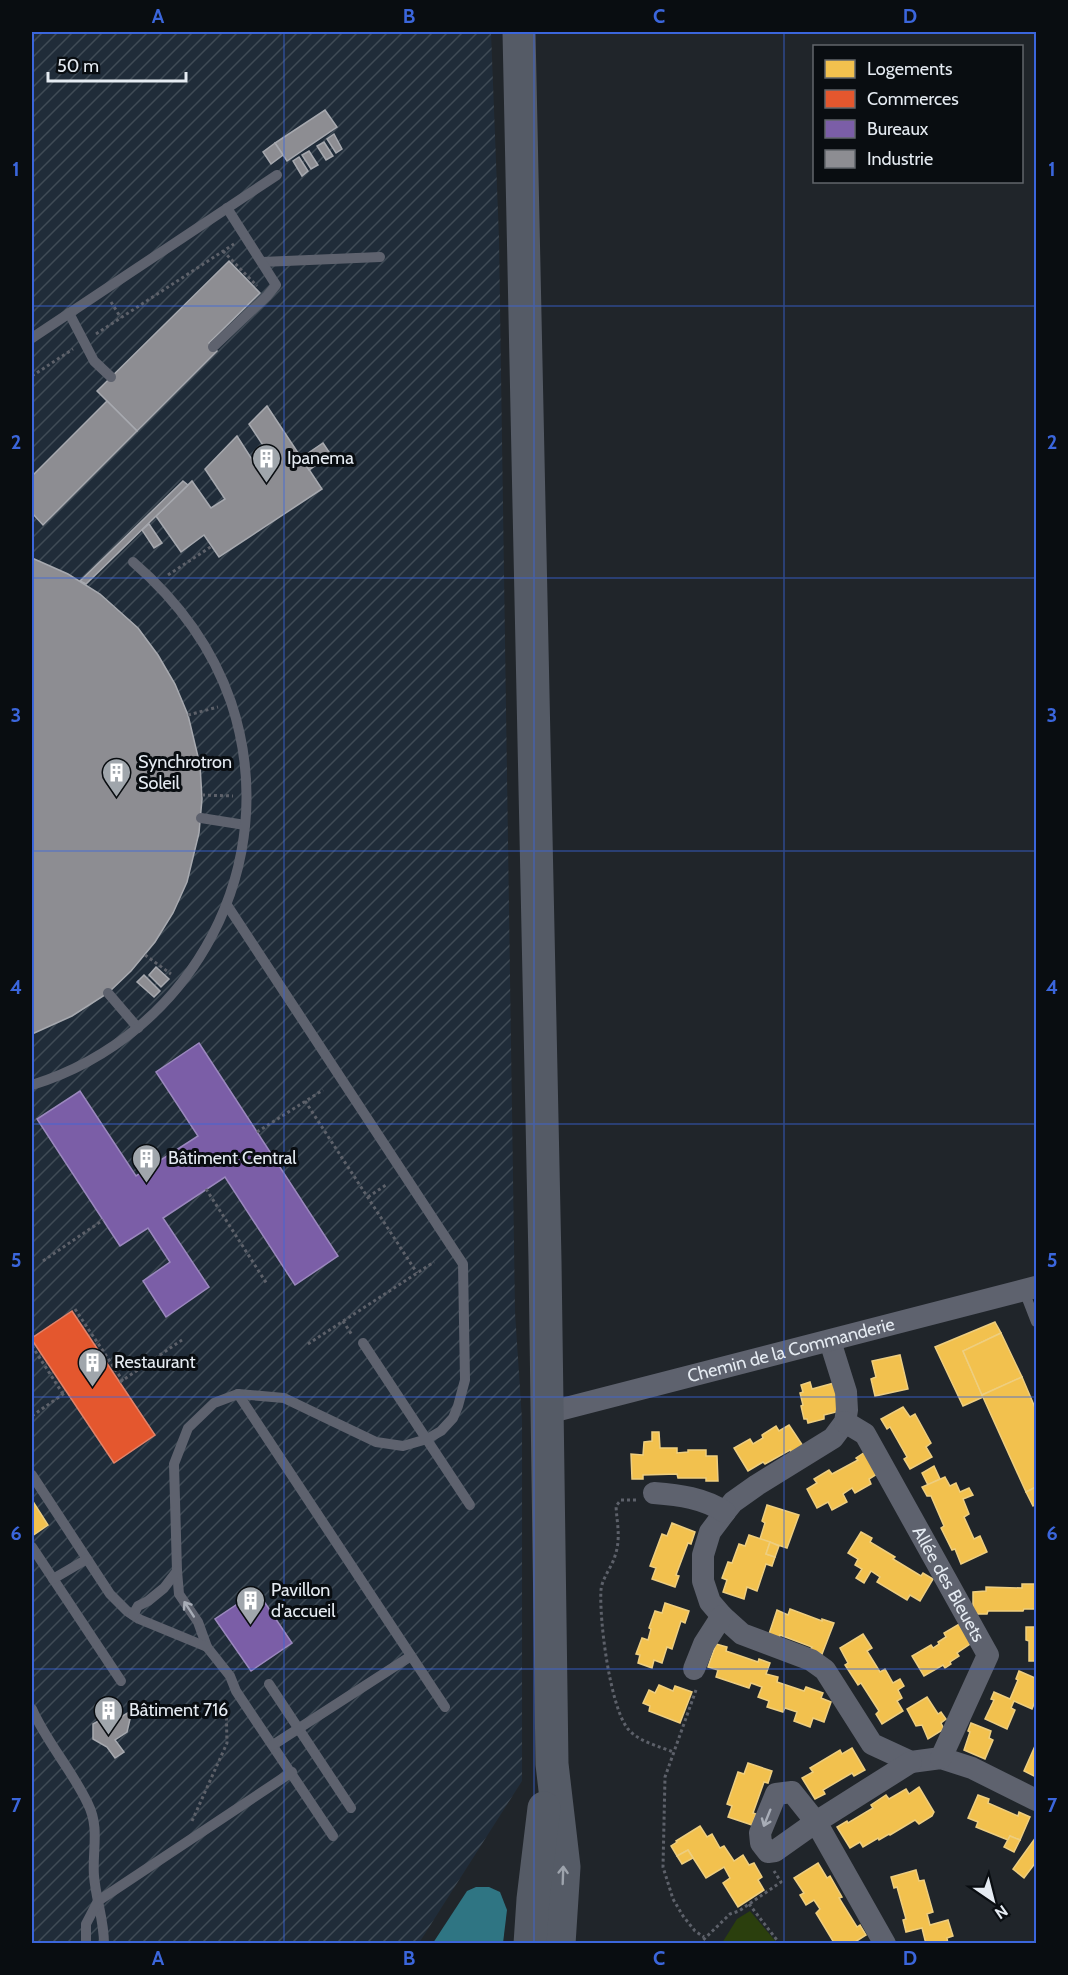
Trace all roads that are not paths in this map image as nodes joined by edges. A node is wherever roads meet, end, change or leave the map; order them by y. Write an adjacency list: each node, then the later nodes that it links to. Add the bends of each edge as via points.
1 (519, 32): 22 (main road)
2 (277, 175): 3 (lane)
3 (228, 208): 5 (lane); 6 (lane)
4 (380, 257): 5 (lane)
5 (262, 262): 8 (lane, via 276,285)
6 (69, 313): 7 (lane); 9 (lane, via 94,361)
7 (32, 338)
8 (213, 347)
9 (111, 377)
10 (133, 562): 12 (lane, via 180,610 215,664 231,703 243,750)
11 (201, 818): 12 (lane)
12 (245, 825): 13 (lane, via 242,852)
13 (226, 905): 15 (lane, via 211,940 182,982); 24 (lane, via 463,1264 465,1380 453,1418)
14 (108, 993): 15 (lane)
15 (138, 1028): 16 (lane, via 90,1061)
16 (32, 1085)
17 (1030, 1289): 18 (lane); 19 (street, Chemin de la Commanderie)
18 (1036, 1322)
19 (830, 1341): 22 (street, Chemin de la Commanderie); 23 (street, via 846,1392)
20 (363, 1343): 24 (lane)
21 (238, 1394): 24 (lane, via 284,1398 376,1442 403,1446); 31 (lane, via 214,1403 188,1428 174,1464); 36 (lane)
22 (547, 1413): 46 (main road)
23 (845, 1422): 28 (street, via 833,1438 757,1485); 44 (street, Allée des Bleuets, via 865,1434 988,1655)
24 (427, 1439): 27 (lane)
25 (32, 1475): 30 (lane)
26 (654, 1493): 28 (street, via 710,1502)
27 (470, 1505)
28 (725, 1512): 34 (street, via 710,1532 703,1555 703,1581 710,1602)
29 (32, 1547): 32 (lane)
30 (87, 1559): 32 (lane); 33 (lane, via 110,1594)
31 (177, 1571): 33 (lane); 35 (lane, one-way to 31, via 198,1622 179,1593)
32 (53, 1580): 38 (lane)
33 (133, 1615): 35 (lane)
34 (722, 1617): 37 (street, via 704,1644); 45 (street, via 742,1634 811,1660 825,1670 872,1744)
35 (207, 1647): 43 (lane)
36 (411, 1656): 40 (lane); 42 (lane)
37 (694, 1669)
38 (121, 1681)
39 (269, 1684): 42 (lane)
40 (445, 1707)
41 (32, 1709): 52 (lane, via 40,1729 89,1805 96,1834 93,1859)
42 (299, 1729): 43 (lane); 49 (lane)
43 (273, 1745): 47 (lane)
44 (942, 1758): 45 (street); 48 (street, via 972,1768)
45 (911, 1762): 50 (street)
46 (552, 1764): 55 (main road); 56 (main road, one-way to 46, via 564,1867)
47 (292, 1772): 51 (lane); 52 (lane)
48 (1036, 1800)
49 (351, 1808)
50 (816, 1822): 50 (street, one-way to 50, via 792,1792 776,1794 760,1833 761,1843 768,1852 775,1851); 57 (street)
51 (333, 1836)
52 (98, 1901): 53 (lane, via 86,1924); 54 (lane)
53 (86, 1944)
54 (104, 1944)
55 (530, 1944)
56 (560, 1944)
57 (885, 1944)

